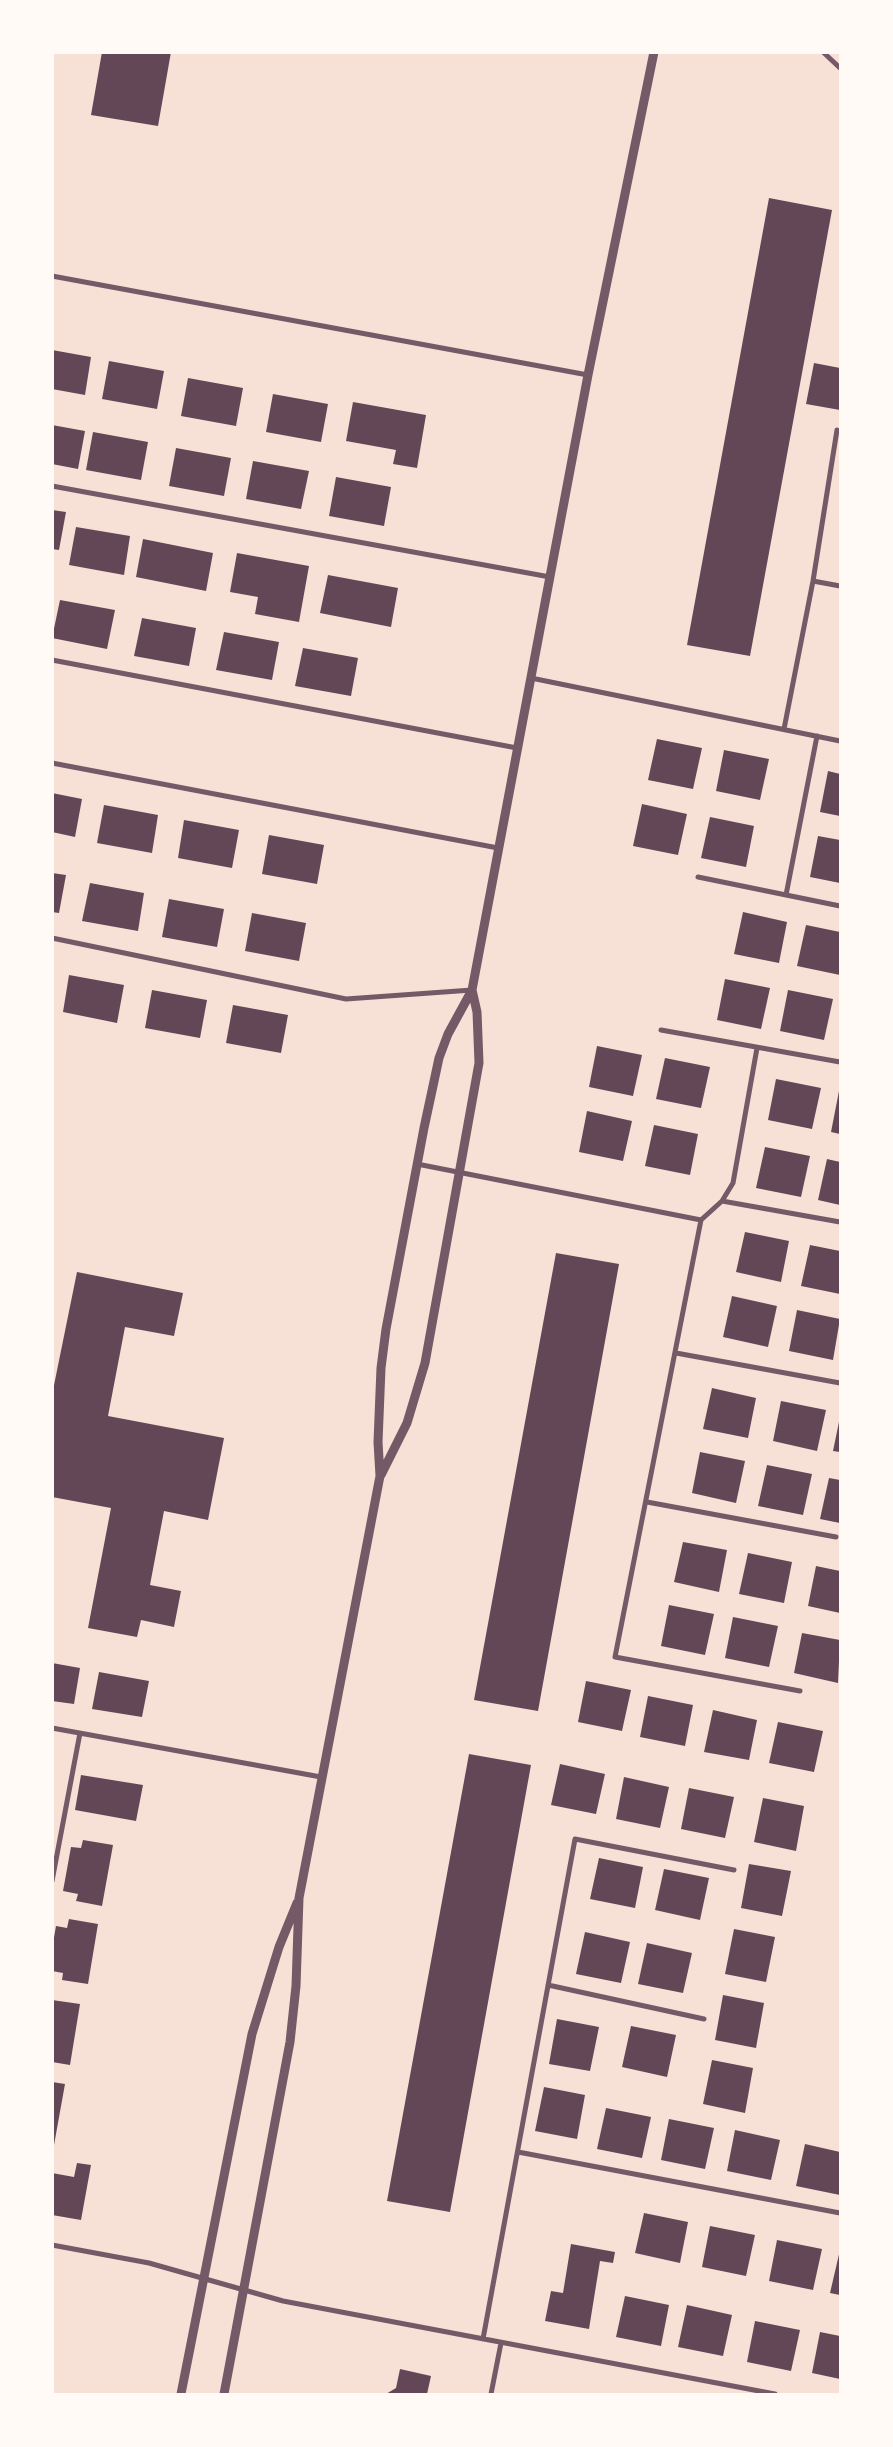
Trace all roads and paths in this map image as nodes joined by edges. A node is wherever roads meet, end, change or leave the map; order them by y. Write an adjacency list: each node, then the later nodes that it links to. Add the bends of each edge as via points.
1 (654, 52): 5 (street)
2 (823, 52): 3 (street)
3 (840, 68)
4 (52, 276): 5 (street)
5 (588, 374): 8 (street)
6 (839, 431): 9 (street)
7 (52, 486): 8 (street)
8 (550, 577): 12 (street)
9 (813, 581): 10 (street); 13 (street)
10 (840, 586)
11 (52, 660): 16 (street)
12 (531, 678): 13 (street); 16 (street)
13 (784, 729): 14 (street)
14 (816, 736): 15 (street); 20 (street)
15 (840, 741)
16 (517, 748): 18 (street)
17 (52, 763): 18 (street)
18 (498, 848): 23 (street)
19 (698, 878): 20 (street)
20 (786, 895): 21 (street)
21 (840, 906)
22 (52, 938): 23 (street, via 346,998)
23 (472, 990): 27 (street, via 439,1058); 28 (street, via 477,1012 479,1063)
24 (661, 1030): 25 (street)
25 (757, 1048): 26 (street); 29 (street, via 733,1183)
26 (840, 1062)
27 (417, 1164): 28 (street); 34 (street, via 381,1368)
28 (460, 1172): 30 (street); 34 (street, via 426,1363 398,1444)
29 (722, 1201): 30 (street); 31 (street)
30 (701, 1220): 32 (street)
31 (840, 1222)
32 (676, 1353): 33 (street); 35 (street)
33 (840, 1383)
34 (380, 1476): 40 (street)
35 (647, 1502): 36 (street); 37 (street, via 615,1657)
36 (836, 1537)
37 (800, 1692)
38 (52, 1728): 39 (street)
39 (80, 1733): 40 (street); 42 (street)
40 (321, 1777): 43 (street)
41 (734, 1870): 44 (street, via 575,1839)
42 (52, 1881)
43 (299, 1898): 49 (street, via 279,1947 252,2034); 50 (street, via 290,2042)
44 (548, 1985): 45 (street); 46 (street)
45 (704, 2019)
46 (518, 2152): 47 (street); 51 (street)
47 (840, 2214)
48 (52, 2245): 49 (street, via 150,2263)
49 (203, 2279): 50 (street); 53 (street)
50 (243, 2291): 51 (street, via 290,2303); 54 (street)
51 (483, 2339): 52 (street)
52 (501, 2343): 55 (street); 56 (street)
53 (181, 2394)
54 (224, 2394)
55 (491, 2394)
56 (775, 2394)

